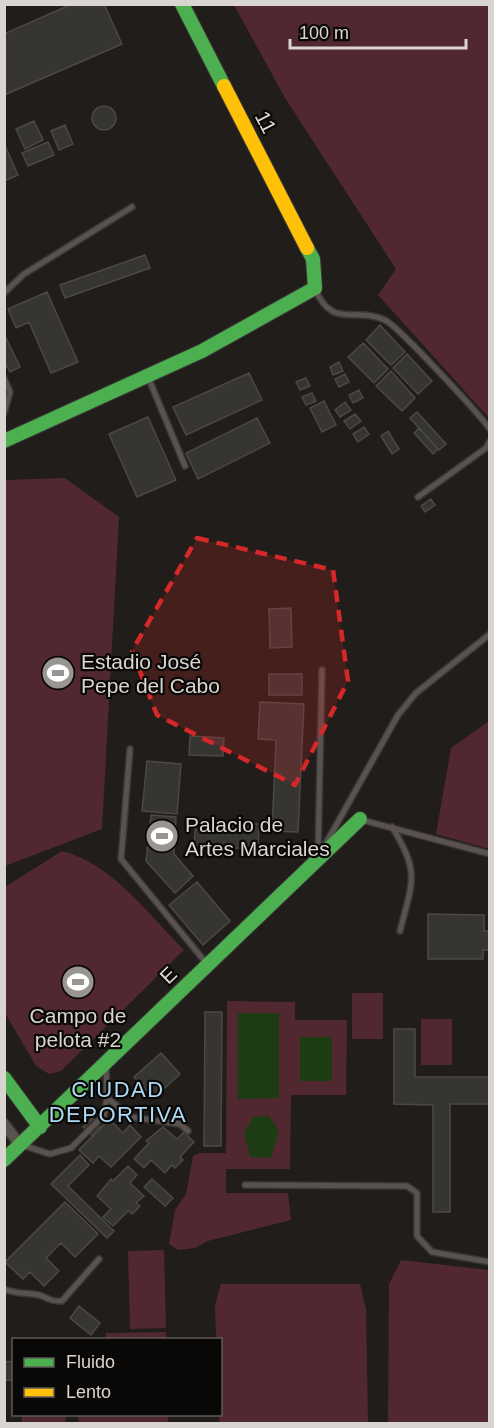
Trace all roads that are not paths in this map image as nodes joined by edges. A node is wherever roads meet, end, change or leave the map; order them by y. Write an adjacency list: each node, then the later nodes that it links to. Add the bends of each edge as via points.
1 (182, 4): 3 (street, 11, via 313,259)
2 (132, 207): 4 (lane, via 24,274)
3 (315, 288): 5 (street, via 285,312); 8 (lane, via 322,305 334,313 372,317 392,325)
4 (4, 293)
5 (147, 375): 9 (street); 11 (lane)
6 (4, 378): 7 (lane, via 10,392)
7 (4, 413)
8 (489, 429)
9 (4, 441)
10 (489, 441): 12 (lane, via 486,448)
11 (185, 466)
12 (418, 497)
13 (489, 634): 19 (lane, via 416,693 398,715)
14 (322, 670): 19 (lane)
15 (130, 749): 21 (lane, via 121,859)
16 (360, 819): 17 (lane); 19 (street, E)
17 (392, 827): 18 (lane); 20 (lane, via 412,864)
18 (489, 854)
19 (318, 860): 21 (street, E)
20 (400, 931)
21 (208, 966): 22 (street, E)
22 (106, 1065): 24 (lane); 26 (street, E)
23 (4, 1078): 26 (street)
24 (107, 1098): 27 (lane, via 131,1117 180,1124); 28 (lane, via 104,1115 71,1148 50,1154)
25 (4, 1124): 28 (street)
26 (40, 1127): 28 (street, E)
27 (188, 1131)
28 (20, 1145): 29 (street, E)
29 (4, 1160)
30 (245, 1185): 32 (lane, via 407,1186 417,1193 417,1236 432,1252)
31 (99, 1259): 33 (lane, via 62,1301 50,1302 40,1295 17,1295)
32 (489, 1262)
33 (4, 1289)

